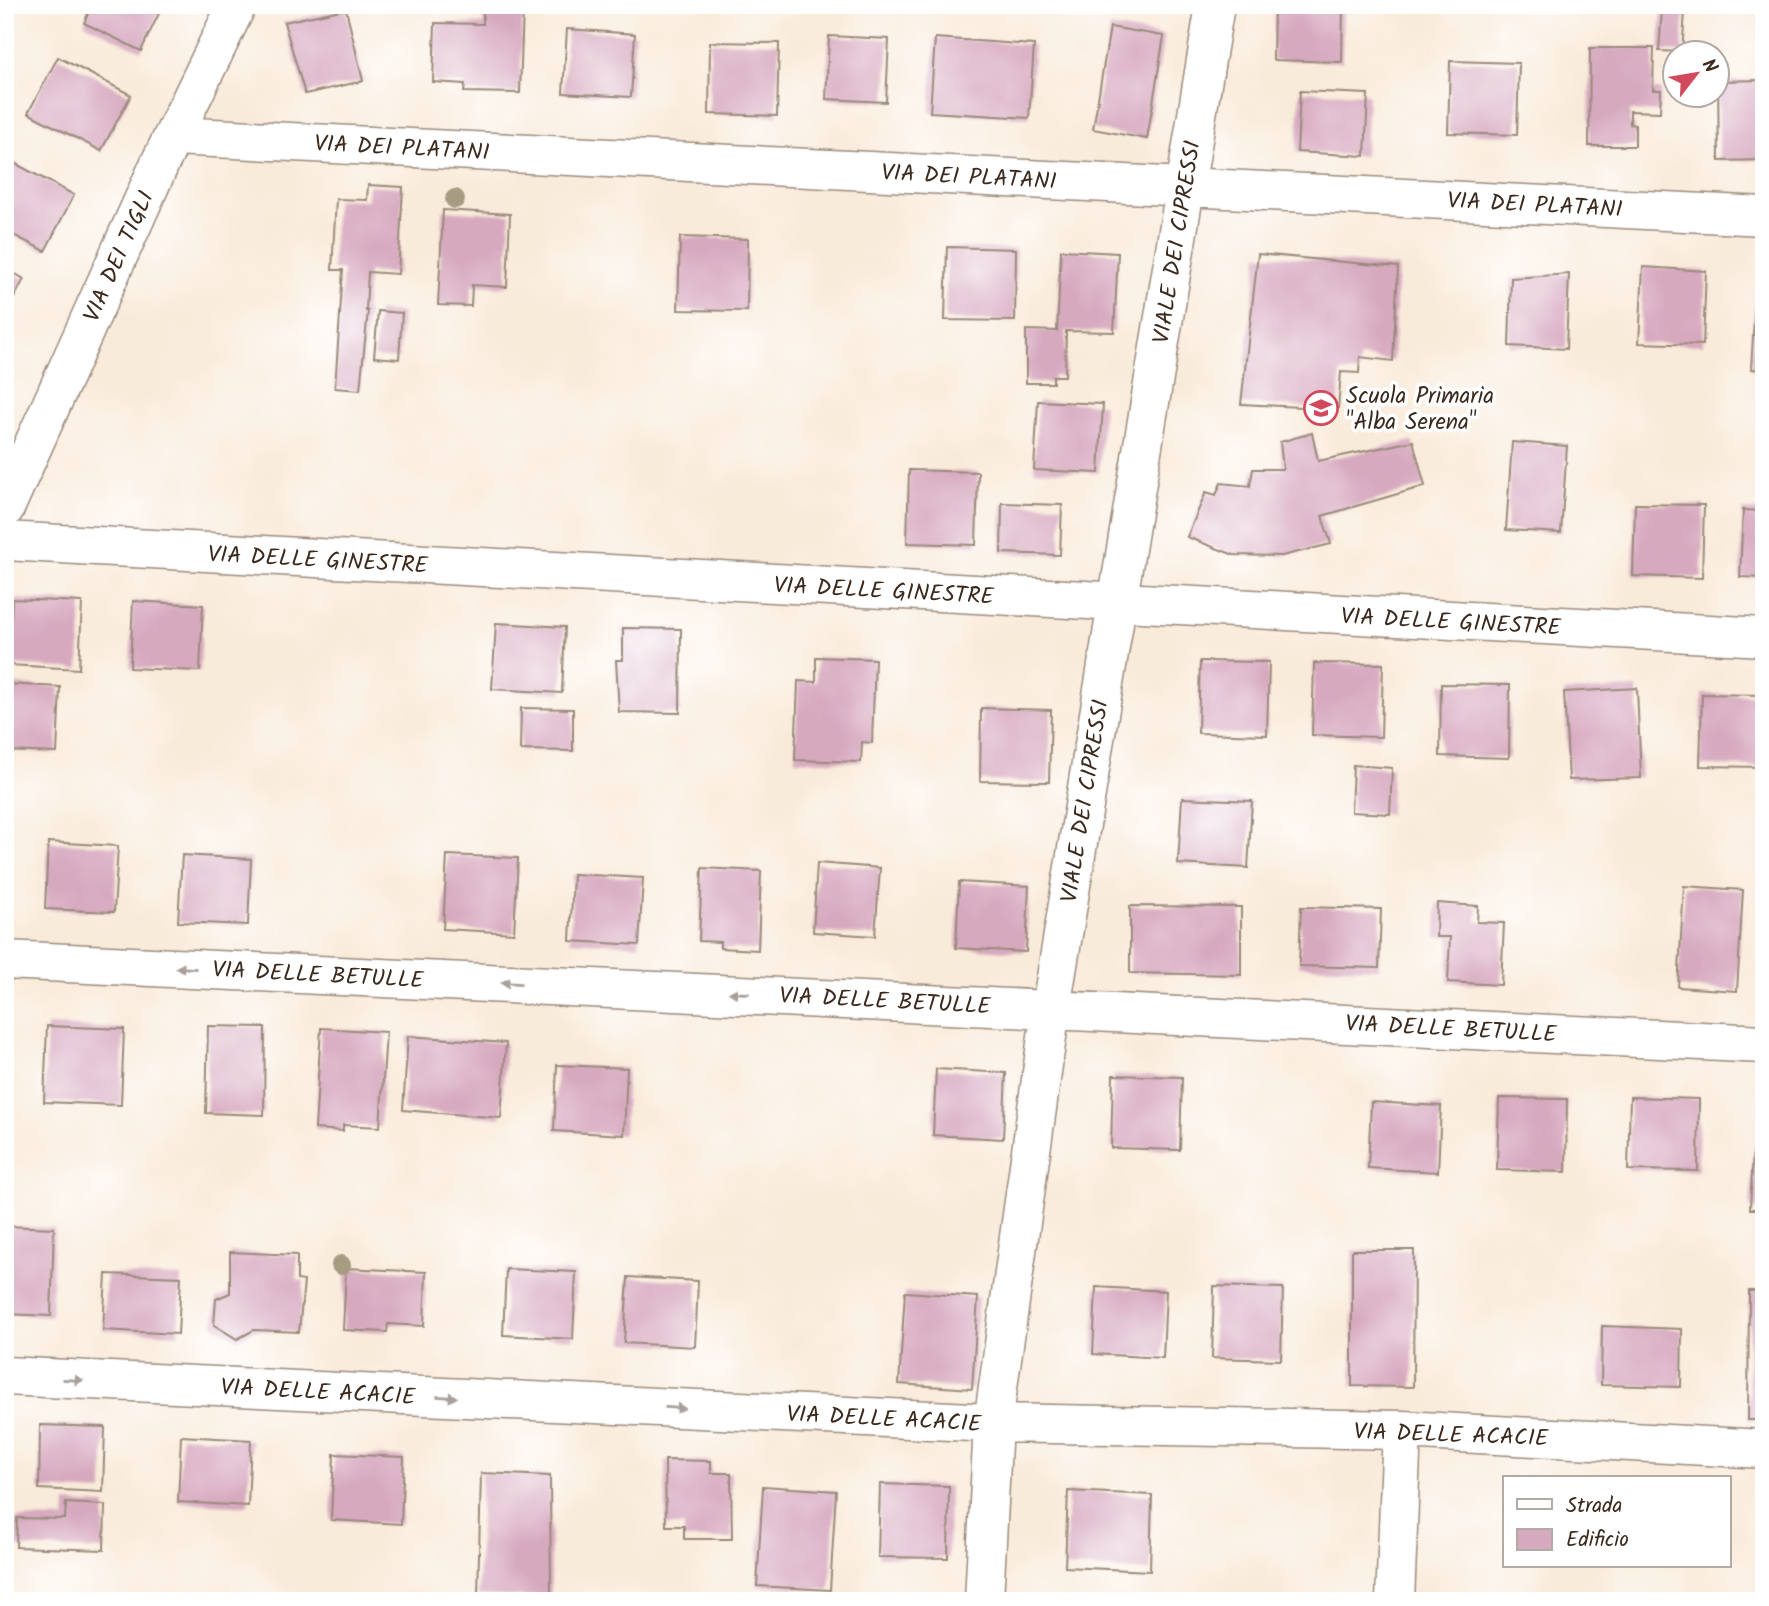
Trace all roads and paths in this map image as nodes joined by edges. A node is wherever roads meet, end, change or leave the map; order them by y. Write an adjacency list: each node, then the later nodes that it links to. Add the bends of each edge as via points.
1 (237, 5): 3 (street, VIA DEI TIGLI)
2 (1215, 5): 4 (street, VIALE DEI CIPRESSI)
3 (173, 136): 4 (street, VIA DEI PLATANI); 6 (street, VIA DEI TIGLI)
4 (1185, 187): 5 (street, VIA DEI PLATANI); 8 (street, VIALE DEI CIPRESSI)
5 (1764, 216)
6 (5, 508)
7 (5, 541): 8 (street, VIA DELLE GINESTRE)
8 (1115, 604): 9 (street, VIA DELLE GINESTRE); 11 (street, VIALE DEI CIPRESSI)
9 (1764, 637)
10 (5, 960): 11 (street, VIA DELLE BETULLE, one-way to 10)
11 (1051, 1008): 12 (street, VIA DELLE BETULLE); 14 (street, VIALE DEI CIPRESSI)
12 (1764, 1044)
13 (5, 1376): 14 (street, VIA DELLE ACACIE, one-way to 14)
14 (993, 1423): 15 (street, VIA DELLE ACACIE); 17 (street, VIALE DEI CIPRESSI)
15 (1402, 1430): 16 (street, VIA DELLE ACACIE); 18 (street)
16 (1764, 1449)
17 (984, 1601)
18 (1395, 1601)

